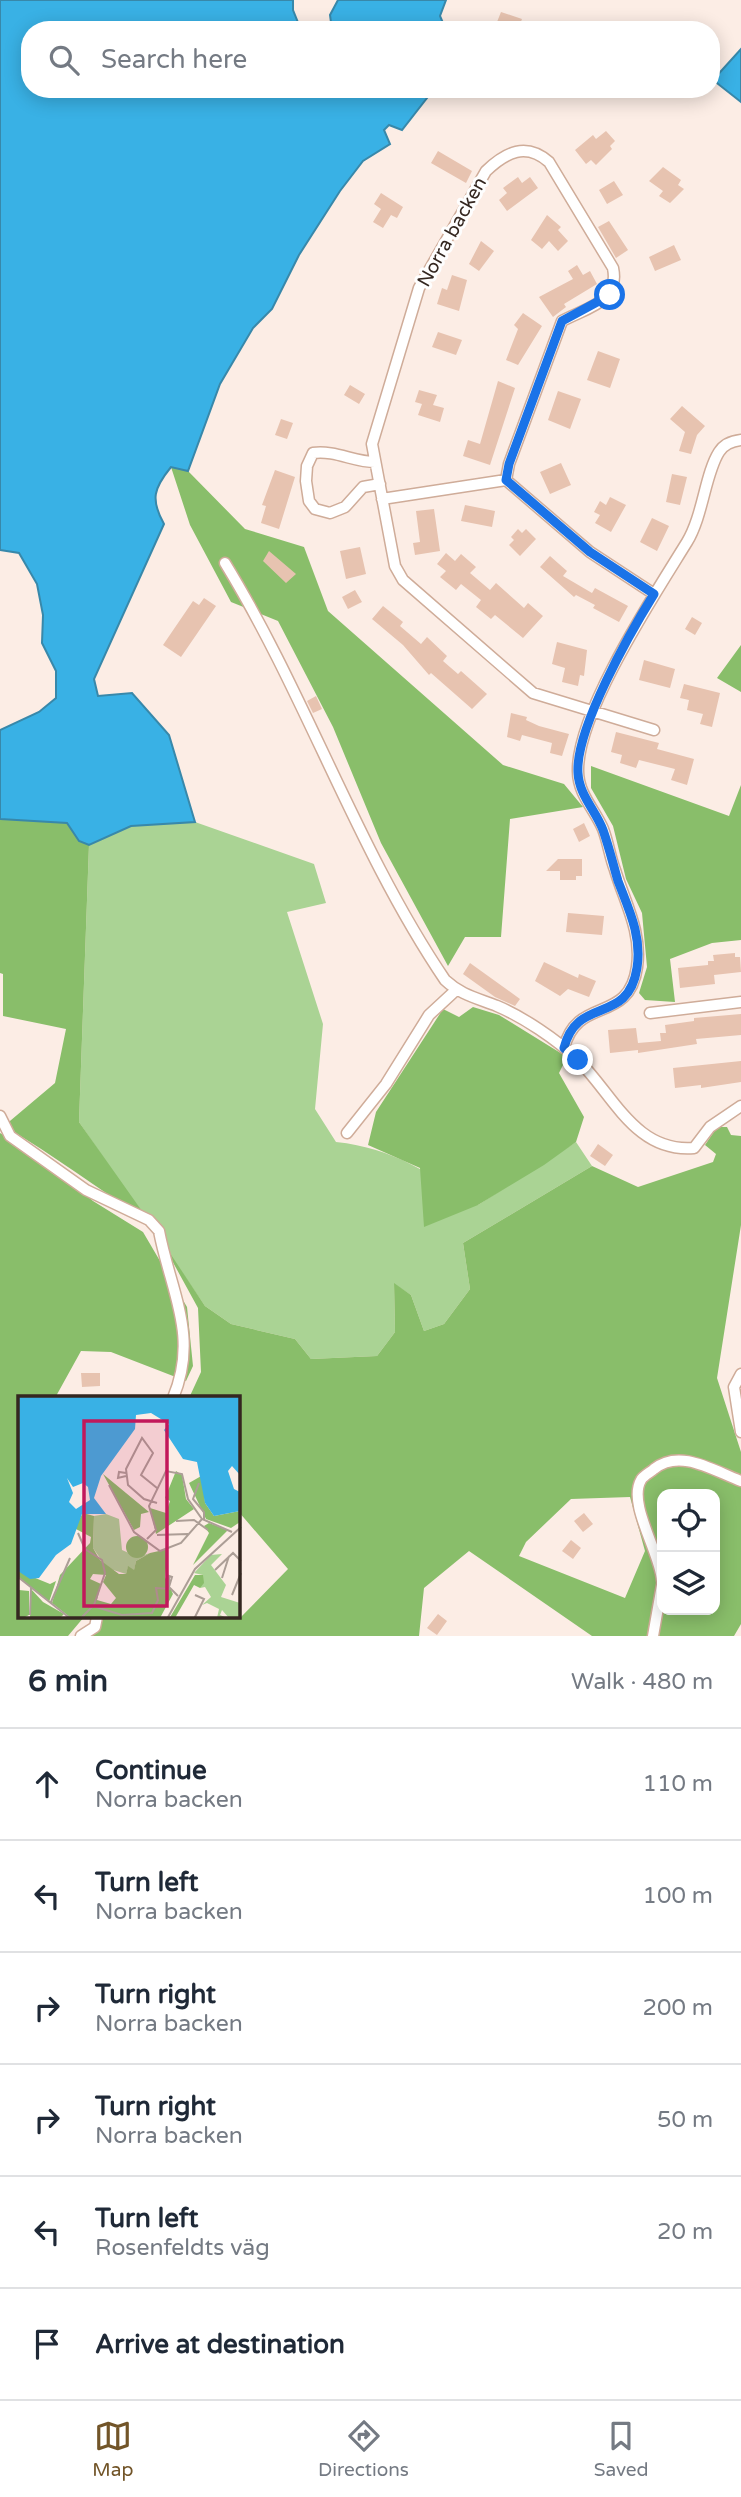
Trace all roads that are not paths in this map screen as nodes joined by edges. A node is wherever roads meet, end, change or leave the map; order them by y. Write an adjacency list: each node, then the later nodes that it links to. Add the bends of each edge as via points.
1 (741, 440): 7 (street, via 731,441 719,452 692,534)
2 (375, 461): 3 (street, Norra backen, via 372,444 419,288 486,171 501,157 519,150 537,152 549,162 613,268 616,283 610,295 562,321); 4 (street, Norra backen); 4 (street, via 313,453 307,466 309,501 315,509 330,513 345,507 363,486)
3 (506, 480): 5 (street); 7 (street, via 590,552)
4 (380, 484): 5 (street, Norra backen)
5 (382, 499): 8 (street, Norra backen, via 395,566 403,580 533,692)
6 (225, 563): 10 (street, via 304,709 346,802 432,960)
7 (654, 594): 8 (street, via 635,623)
8 (593, 713): 9 (street, Norra backen); 13 (street, via 578,774 582,791 603,828 631,909 637,932 637,967 631,988 621,1001 579,1019 568,1030)
9 (654, 730)
10 (456, 990): 13 (street, via 497,1006); 16 (street, via 429,1015 386,1084)
11 (741, 1002): 12 (street)
12 (650, 1013)
13 (564, 1048): 14 (street, via 631,1124 652,1140 677,1150 694,1148 709,1127)
14 (741, 1106)
15 (0, 1116): 18 (street, via 10,1136 86,1190 149,1220 159,1231 186,1348)
16 (347, 1133)
17 (741, 1374): 19 (street, via 734,1387)
18 (174, 1396)
19 (741, 1432)
20 (741, 1482): 21 (street, via 688,1460 661,1463 641,1480 638,1494 644,1523)
21 (657, 1556)
22 (657, 1612): 25 (street)
23 (97, 1618): 24 (street, via 95,1627)
24 (81, 1636)
25 (653, 1636)

